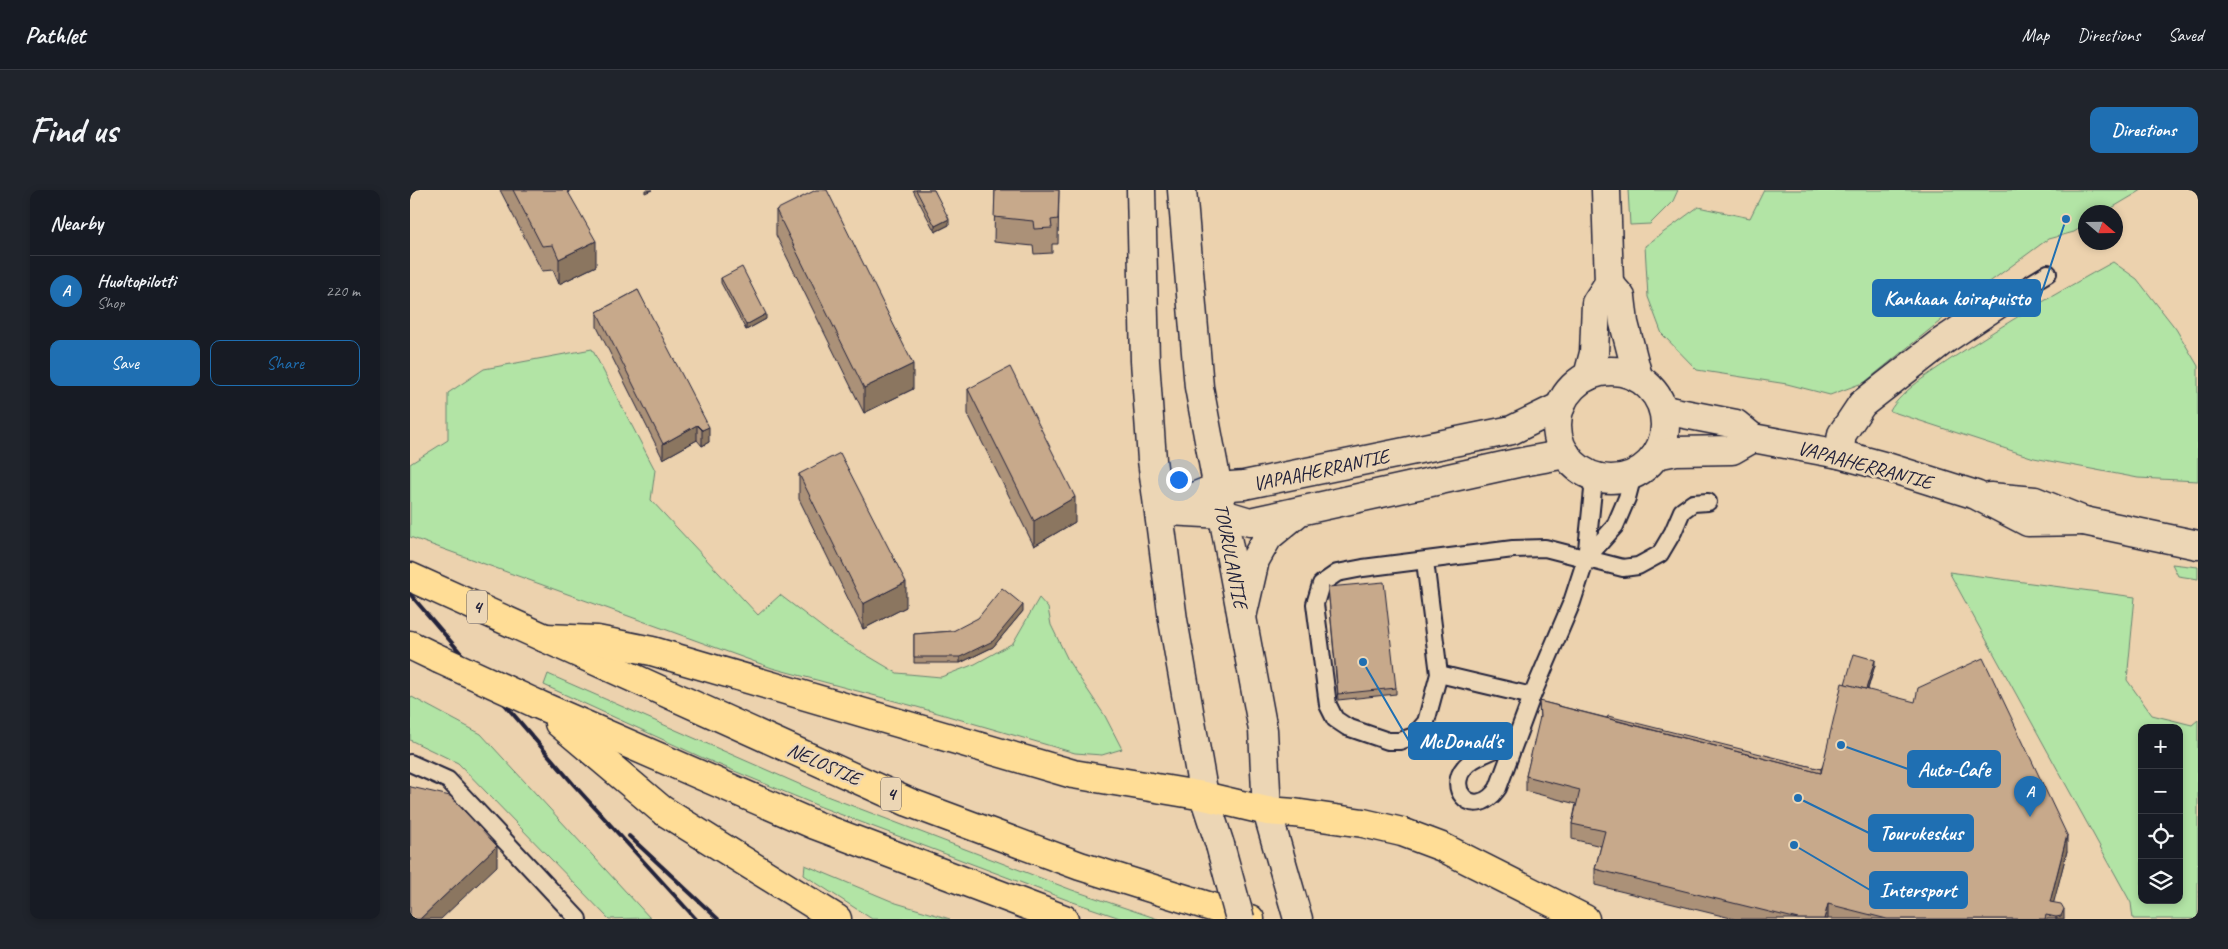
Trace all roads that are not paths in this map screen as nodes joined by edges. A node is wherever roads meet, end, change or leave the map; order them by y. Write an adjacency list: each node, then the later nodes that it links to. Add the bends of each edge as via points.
1 (1141, 190): 19 (street, via 1145,361)
2 (1182, 190): 17 (street, TOURULANTIE, via 1199,386)
3 (1606, 190): 5 (street)
4 (2048, 273): 6 (lane)
5 (1609, 283): 7 (street, via 1596,303 1594,353); 8 (street, via 1621,297)
6 (2010, 296): 13 (street, via 1940,343 1862,404 1842,434)
7 (1588, 376): 8 (street, via 1604,371 1621,371); 9 (street, via 1569,391)
8 (1638, 377): 10 (street, via 1651,388)
9 (1561, 406): 12 (street, via 1557,422 1559,439); 17 (street, VAPAAHERRANTIE, via 1512,430 1244,486)
10 (1664, 410): 11 (street, VAPAAHERRANTIE, via 1736,424); 14 (street, via 1666,426)
11 (1753, 438): 13 (street, VAPAAHERRANTIE); 14 (street, via 1732,450 1676,451)
12 (1566, 454): 15 (street, via 1577,467); 20 (street, VAPAAHERRANTIE)
13 (1839, 454): 22 (street, VAPAAHERRANTIE, via 1976,496 2028,522 2084,521)
14 (1656, 455): 16 (street)
15 (1589, 474): 16 (street, via 1618,479); 23 (lane, via 1593,490)
16 (1633, 475): 23 (lane, via 1615,526)
17 (1218, 487): 19 (street, VAPAAHERRANTIE); 21 (street, TOURULANTIE)
18 (1708, 502): 23 (lane, via 1693,503 1682,512 1660,554 1638,566 1623,568)
19 (1159, 511): 21 (street, VAPAAHERRANTIE); 34 (street, via 1173,620)
20 (1298, 512): 21 (street, VAPAAHERRANTIE, via 1250,522); 26 (street, VAPAAHERRANTIE, via 1268,537 1255,560)
21 (1223, 514): 26 (street, TOURULANTIE)
22 (2198, 545)
23 (1586, 559): 24 (lane, via 1545,548); 30 (lane, via 1572,602)
24 (1425, 561): 29 (lane); 29 (lane, via 1337,573 1320,584 1315,604 1328,705 1335,719 1348,727 1388,741 1400,741 1414,736 1426,722)
25 (410, 577): 27 (highway, NELOSTIE / 4)
26 (1242, 617): 35 (street, TOURULANTIE, via 1263,730)
27 (545, 638): 34 (highway, via 596,640 652,651 1074,774); 40 (highway, NELOSTIE / 4, via 908,802 1080,866)
28 (410, 645): 31 (highway, bridge)
29 (1439, 674): 30 (lane)
30 (1532, 696): 32 (lane)
31 (537, 704): 37 (highway, via 662,810); 38 (highway, via 815,825)
32 (1516, 740)
33 (410, 763): 36 (lane, via 448,780)
34 (1204, 796): 35 (highway); 39 (street, bridge)
35 (1268, 811): 41 (street, TOURULANTIE); 42 (highway, via 1355,822 1402,832 1442,848)
36 (578, 919)
37 (837, 919)
38 (1064, 919)
39 (1240, 919)
40 (1250, 919)
41 (1298, 919)
42 (1585, 919)

